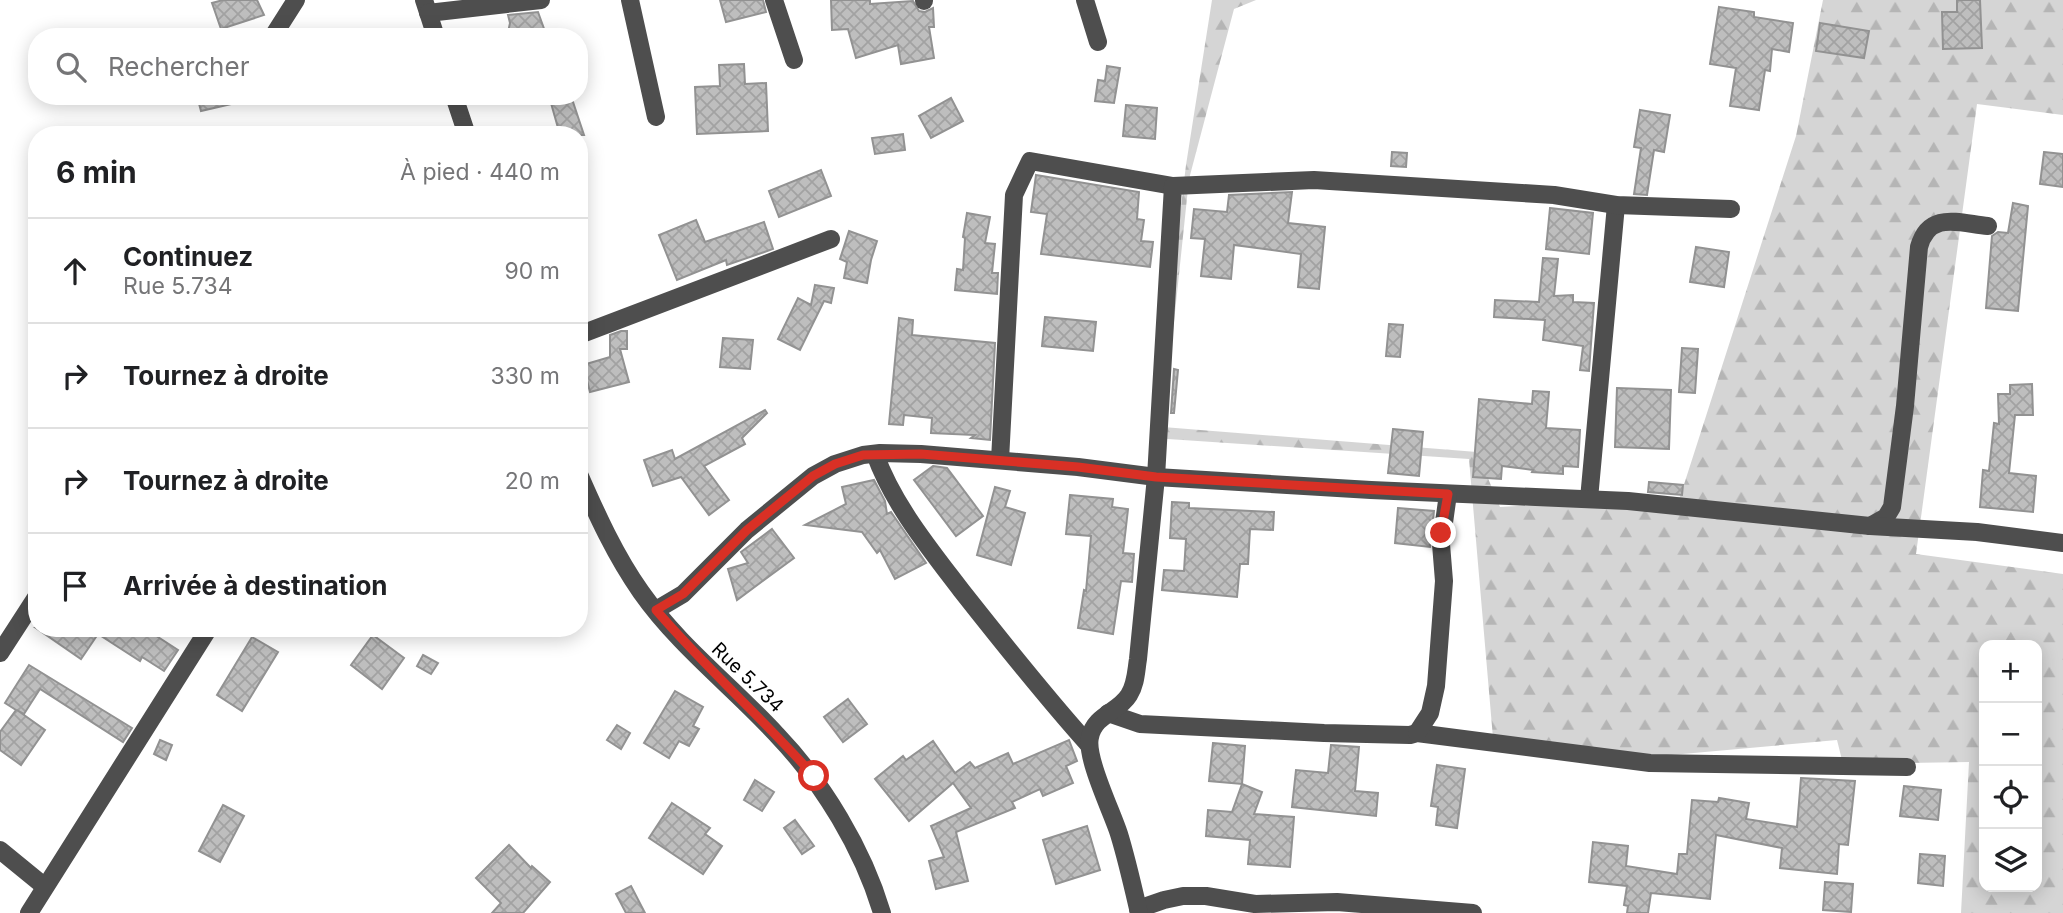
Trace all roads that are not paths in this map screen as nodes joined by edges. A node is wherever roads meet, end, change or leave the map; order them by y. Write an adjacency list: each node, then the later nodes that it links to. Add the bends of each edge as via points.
1 (296, 0): 7 (street)
2 (541, 0): 6 (street)
3 (630, 0): 12 (street)
4 (774, 0): 10 (street)
5 (1085, 0): 9 (street)
6 (426, 7): 8 (street)
7 (278, 28)
8 (433, 28)
9 (1098, 42)
10 (794, 60)
11 (457, 105): 13 (street)
12 (656, 117)
13 (464, 126)
14 (1173, 186): 15 (street, via 1314,180 1554,195); 21 (street, via 1030,161 1014,195); 22 (street)
15 (1616, 205): 16 (street); 25 (street)
16 (1731, 209)
17 (1988, 226): 26 (street, via 1943,222 1930,225 1923,233 1892,507 1886,517)
18 (831, 239): 19 (street)
19 (588, 332)
20 (875, 454): 21 (street); 29 (street, via 835,464 813,476 747,530 683,594); 34 (street, via 921,538)
21 (1000, 460): 22 (street)
22 (1156, 477): 23 (street); 32 (street, via 1134,685 1129,696)
23 (1448, 494): 25 (street); 33 (street, via 1441,544 1444,581 1436,686 1430,712)
24 (588, 495): 29 (street, Rue 5.734, via 603,530)
25 (1589, 499): 26 (street)
26 (1870, 526): 27 (street)
27 (2063, 542)
28 (28, 610): 31 (street)
29 (656, 610): 40 (street, Rue 5.734, via 814,776 874,888)
30 (203, 637): 37 (street)
31 (0, 653)
32 (1108, 713): 33 (street, via 1140,724); 34 (street, via 1094,726)
33 (1416, 733): 35 (street, via 1650,763)
34 (1088, 744): 38 (street)
35 (1907, 767)
36 (0, 850): 37 (street)
37 (44, 886): 39 (street)
38 (1139, 911): 41 (street, via 1183,896 1206,896 1255,904 1337,902)
39 (29, 913)
40 (882, 913)
41 (1473, 913)

